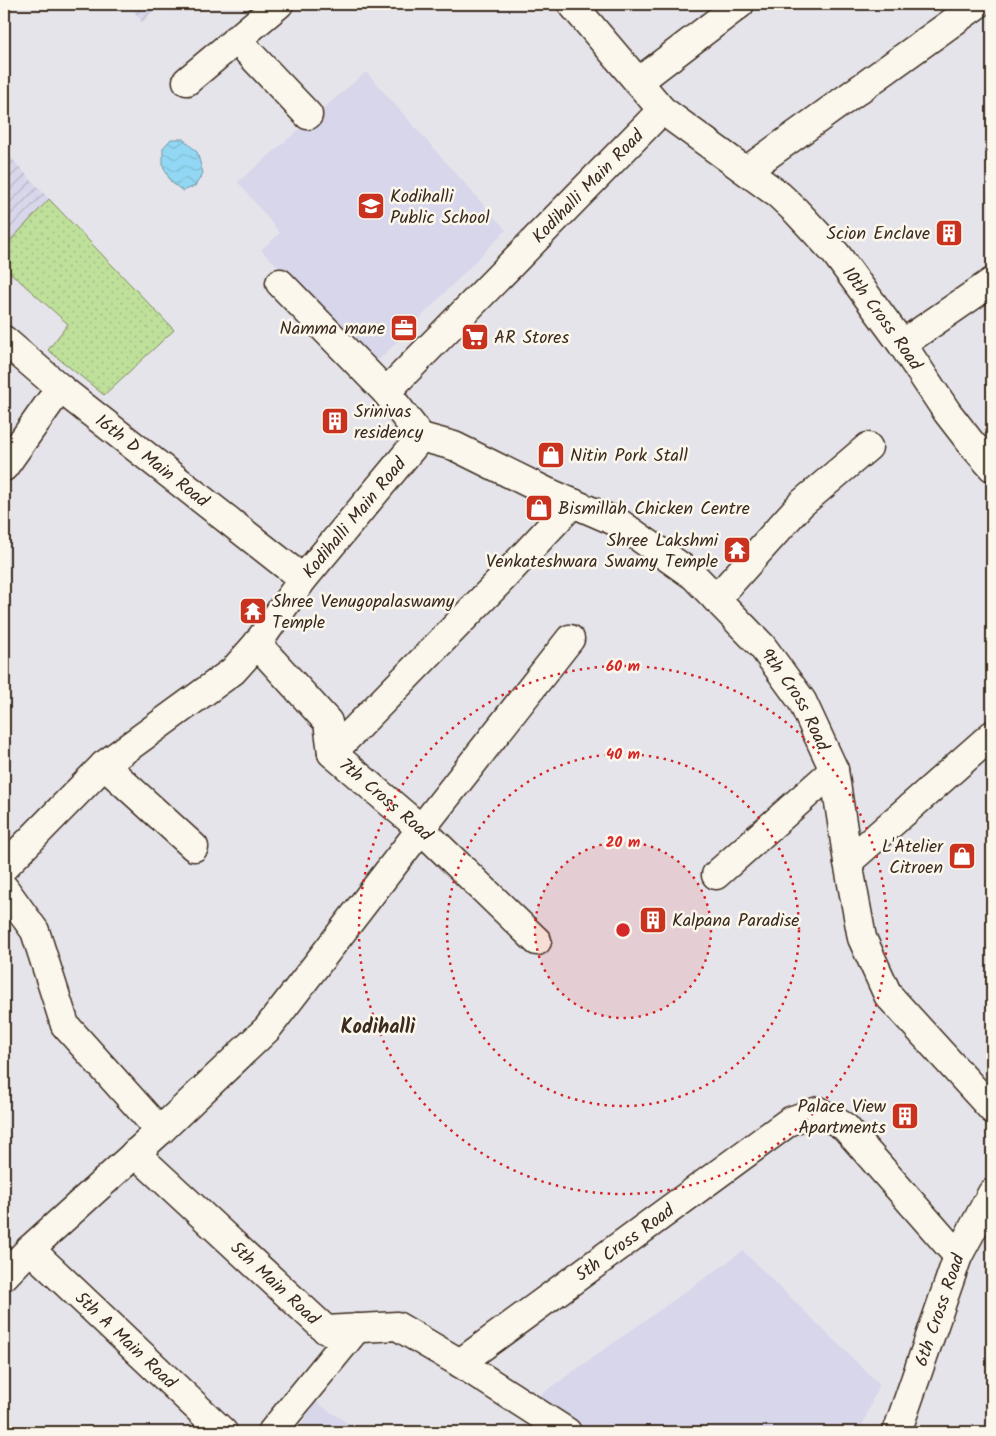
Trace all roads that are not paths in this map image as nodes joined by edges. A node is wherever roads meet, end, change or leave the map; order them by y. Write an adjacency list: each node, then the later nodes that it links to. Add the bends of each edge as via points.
1 (279, 4): 5 (street)
2 (572, 4): 7 (street, 10th Cross Road)
3 (740, 4): 7 (street)
4 (978, 4): 10 (street)
5 (236, 39): 6 (street); 9 (street)
6 (187, 81)
7 (638, 82): 8 (street, 10th Cross Road)
8 (662, 110): 10 (street, 10th Cross Road); 16 (street, Kodihalli Main Road)
9 (308, 114)
10 (747, 170): 14 (street, 10th Cross Road, via 796,211 836,254)
11 (992, 282): 14 (street)
12 (280, 283): 16 (street)
13 (4, 340): 15 (street, 16th D Main Road)
14 (902, 344): 20 (street, 10th Cross Road, via 947,412)
15 (60, 388): 19 (street); 22 (street, 16th D Main Road)
16 (386, 392): 17 (street)
17 (421, 437): 21 (street, 9th Cross Road, via 454,446); 22 (street, Kodihalli Main Road)
18 (868, 447): 23 (street, via 801,504)
19 (4, 466)
20 (992, 467)
21 (573, 503): 23 (street, 9th Cross Road, via 619,523 694,576); 27 (street)
22 (303, 579): 25 (street, Kodihalli Main Road)
23 (716, 599): 29 (street, 9th Cross Road, via 762,646 802,701)
24 (570, 639): 30 (street)
25 (257, 644): 27 (street, 7th Cross Road, via 328,722); 28 (street, Kodihalli Main Road, via 233,671)
26 (992, 735): 32 (street)
27 (332, 753): 30 (street, 7th Cross Road)
28 (104, 765): 31 (street); 33 (street, Kodihalli Main Road)
29 (834, 770): 32 (street, 9th Cross Road); 34 (street)
30 (420, 829): 36 (street, 7th Cross Road); 38 (street, via 267,1029)
31 (194, 847)
32 (848, 862): 37 (street, 9th Cross Road, via 862,938 888,995)
33 (4, 867)
34 (716, 875)
35 (4, 888): 38 (street, via 34,931 65,1025)
36 (537, 941)
37 (992, 1110)
38 (160, 1131): 39 (street)
39 (135, 1153): 41 (street); 44 (street, 5th Main Road, via 326,1330)
40 (992, 1193): 42 (street, 6th Cross Road)
41 (30, 1249): 43 (street); 46 (street, 5th A Main Road)
42 (958, 1256): 45 (street, 5th Cross Road, via 846,1127 818,1111 790,1121); 49 (street, 6th Cross Road)
43 (4, 1276)
44 (357, 1328): 45 (street, 5th Main Road, via 397,1326); 47 (street)
45 (460, 1363): 48 (street, 5th Main Road)
46 (222, 1432)
47 (272, 1432)
48 (567, 1432)
49 (897, 1432)

